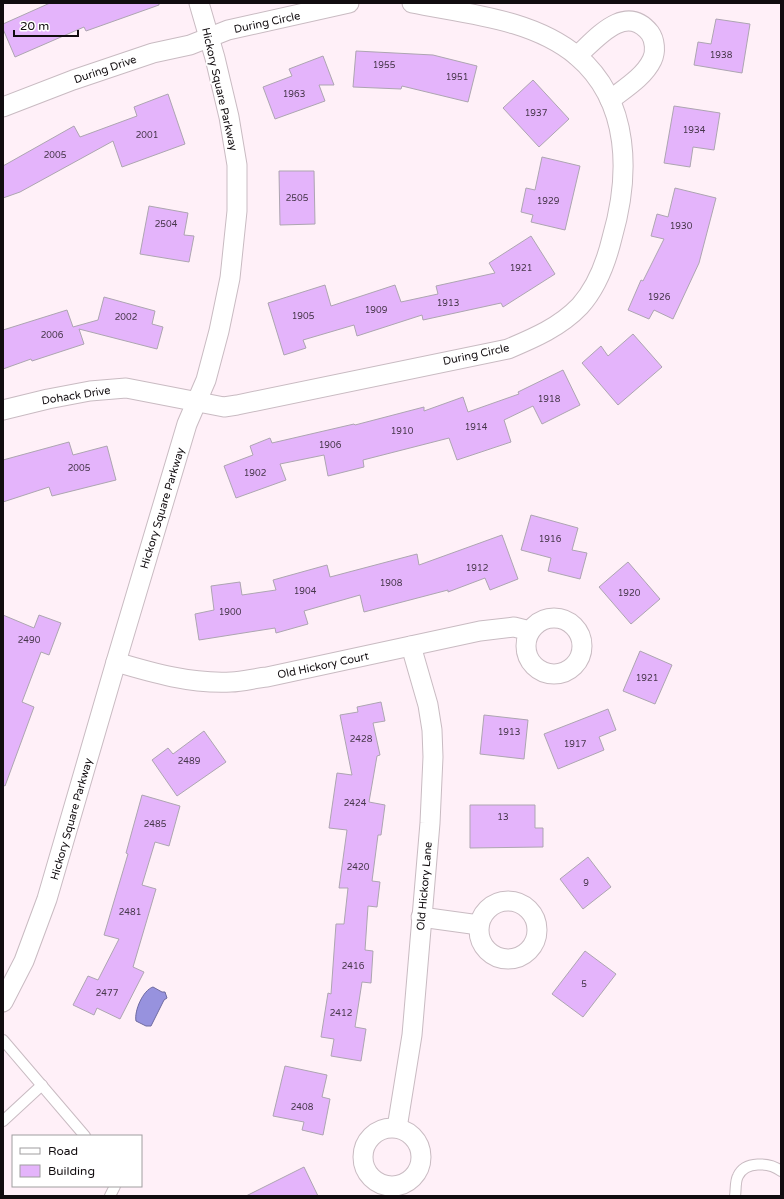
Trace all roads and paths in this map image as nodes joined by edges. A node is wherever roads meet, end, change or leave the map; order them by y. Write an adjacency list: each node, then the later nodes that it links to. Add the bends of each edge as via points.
1 (199, 3): 4 (street, Hickory Square Parkway)
2 (349, 3): 4 (street, During Circle, via 228,30)
3 (412, 3): 5 (street, During Circle, via 530,28)
4 (209, 37): 7 (street, During Drive, via 190,45 125,62); 8 (street, Hickory Square Parkway, via 229,117 237,165 237,211 230,278 219,331 206,380)
5 (577, 56): 6 (street, During Circle, via 598,80); 6 (street, via 613,24 624,21 646,28 652,36 653,59 644,72)
6 (610, 100): 8 (street, During Circle, via 620,129 623,157 623,188 618,217 598,280 580,306 561,323 508,349 237,405 224,407)
7 (3, 107)
8 (197, 402): 9 (street, Dohack Drive, via 126,388 90,391); 12 (street, Hickory Square Parkway, via 187,424)
9 (3, 410)
10 (530, 631): 11 (street, Old Hickory Court, via 505,627)
11 (411, 646): 12 (street, Old Hickory Court, via 232,682 178,678); 13 (street, Old Hickory Lane, via 428,705 433,757)
12 (116, 662): 15 (street, Hickory Square Parkway, via 47,899 24,961)
13 (421, 917): 14 (street); 19 (street, Old Hickory Lane, via 412,1035)
14 (479, 924)
15 (3, 1002)
16 (3, 1040): 17 (lane)
17 (42, 1085): 18 (lane); 20 (lane)
18 (3, 1121)
19 (397, 1128)
20 (85, 1135)
21 (781, 1171): 24 (lane, via 762,1164 748,1166 738,1176)
22 (114, 1187): 23 (lane)
23 (110, 1196)
24 (735, 1196)

